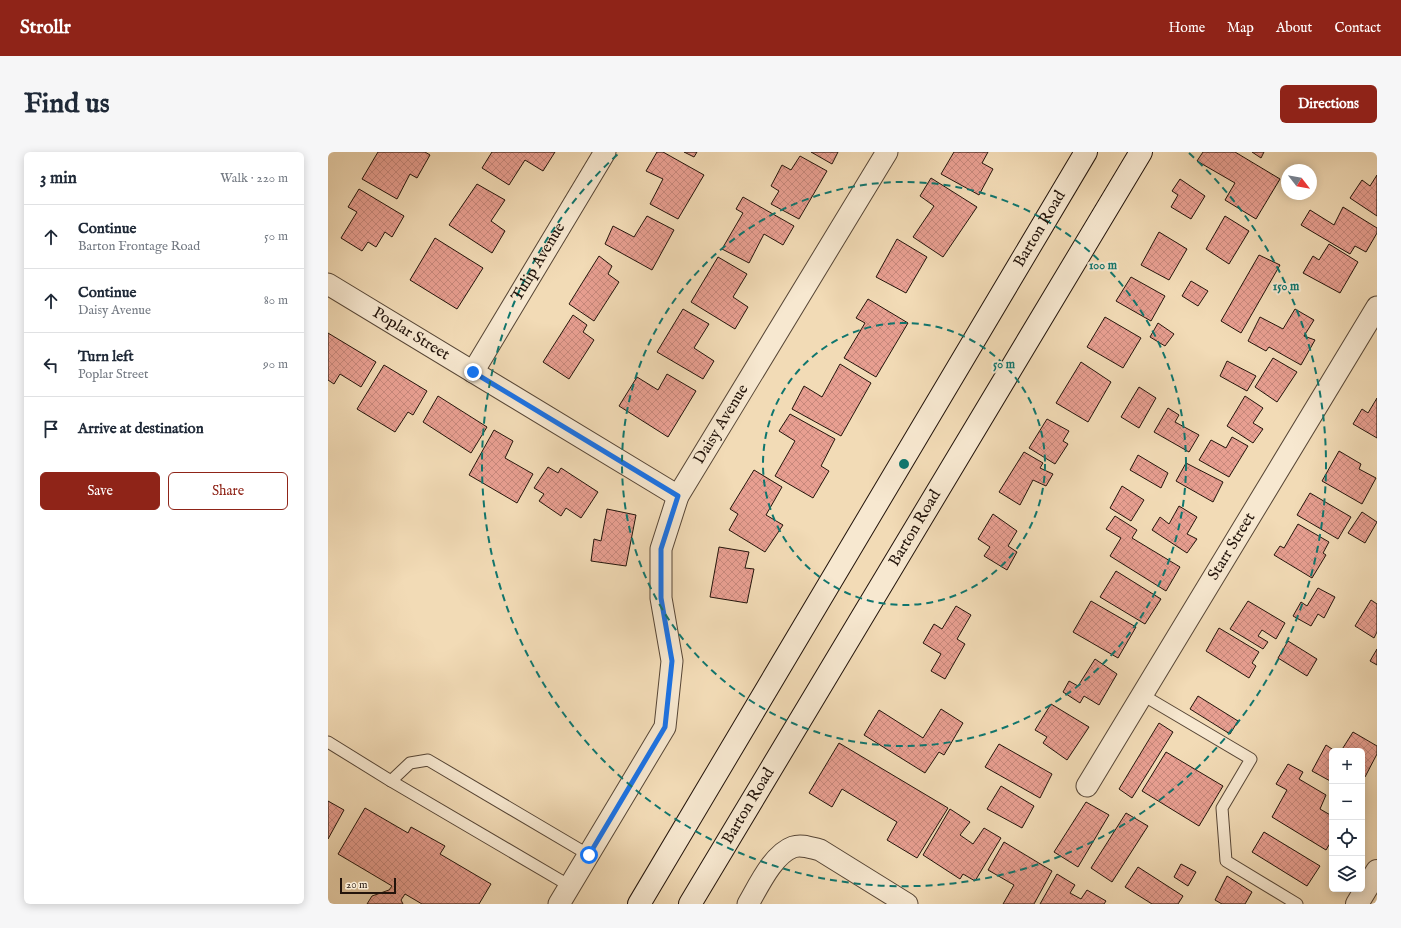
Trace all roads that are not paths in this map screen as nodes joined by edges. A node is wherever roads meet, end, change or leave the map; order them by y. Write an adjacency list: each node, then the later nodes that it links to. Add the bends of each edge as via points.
1 (605, 152): 7 (street, Tulip Avenue)
2 (887, 152): 8 (street, Daisy Avenue)
3 (1086, 152): 17 (main road, Barton Road)
4 (1141, 152): 18 (main road, Barton Road)
5 (328, 284): 7 (street, Poplar Street)
6 (1377, 307): 9 (street, Starr Street)
7 (473, 372): 8 (street, Poplar Street)
8 (678, 496): 13 (street, Daisy Avenue, via 661,549 661,598 672,661 665,727)
9 (1141, 694): 12 (street, Starr Street); 21 (lane, via 1251,759 1222,808 1226,861)
10 (328, 742): 11 (lane)
11 (391, 781): 13 (lane, via 410,763 428,760); 14 (lane)
12 (1087, 786)
13 (589, 855): 14 (street)
14 (570, 886): 16 (street)
15 (884, 898): 19 (street, via 820,850 806,846 793,847 780,854); 20 (street)
16 (559, 904)
17 (639, 904)
18 (690, 904)
19 (748, 904)
20 (907, 904)
21 (1298, 904)

